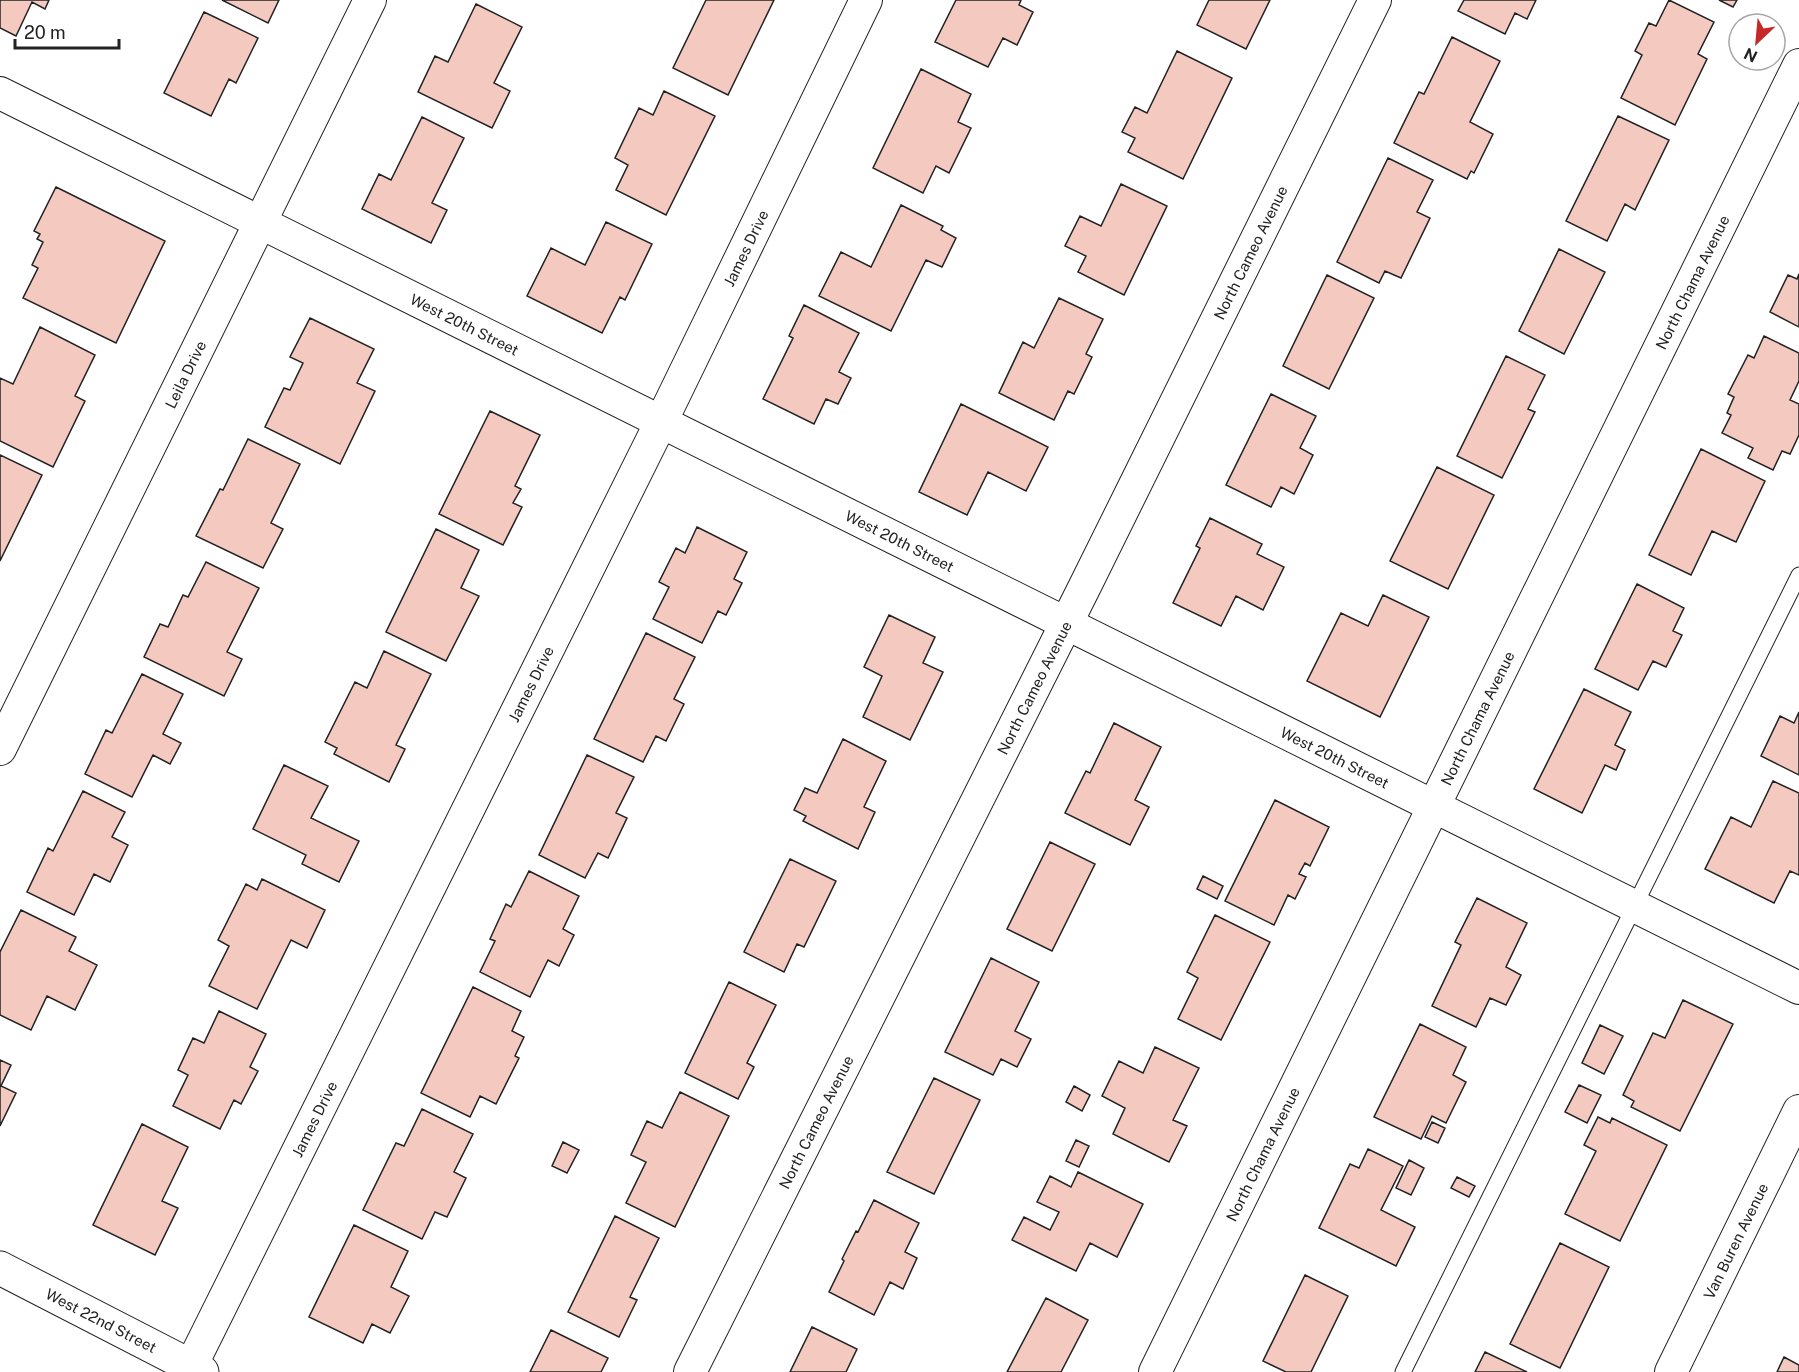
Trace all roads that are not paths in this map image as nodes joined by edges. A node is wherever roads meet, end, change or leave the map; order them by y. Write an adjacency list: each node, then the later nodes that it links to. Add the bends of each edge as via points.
1 (370, 0): 6 (street, Leila Drive)
2 (866, 0): 7 (street, James Drive)
3 (1375, 0): 9 (street, North Cameo Avenue)
4 (1799, 65): 11 (street, North Chama Avenue)
5 (0, 93): 6 (street, West 20th Street)
6 (260, 222): 7 (street, West 20th Street); 10 (street, Leila Drive)
7 (661, 422): 9 (street, West 20th Street); 16 (street, James Drive)
8 (1799, 574): 12 (lane)
9 (1066, 623): 11 (street, West 20th Street); 17 (street, North Cameo Avenue)
10 (0, 748)
11 (1435, 807): 12 (street, West 20th Street); 18 (street, North Chama Avenue)
12 (1635, 906): 13 (street, West 20th Street); 19 (lane)
13 (1799, 988)
14 (1799, 1111): 20 (street, Van Buren Avenue)
15 (0, 1268): 16 (street, West 22nd Street)
16 (196, 1369)
17 (690, 1372)
18 (1155, 1372)
19 (1403, 1372)
20 (1671, 1372)

